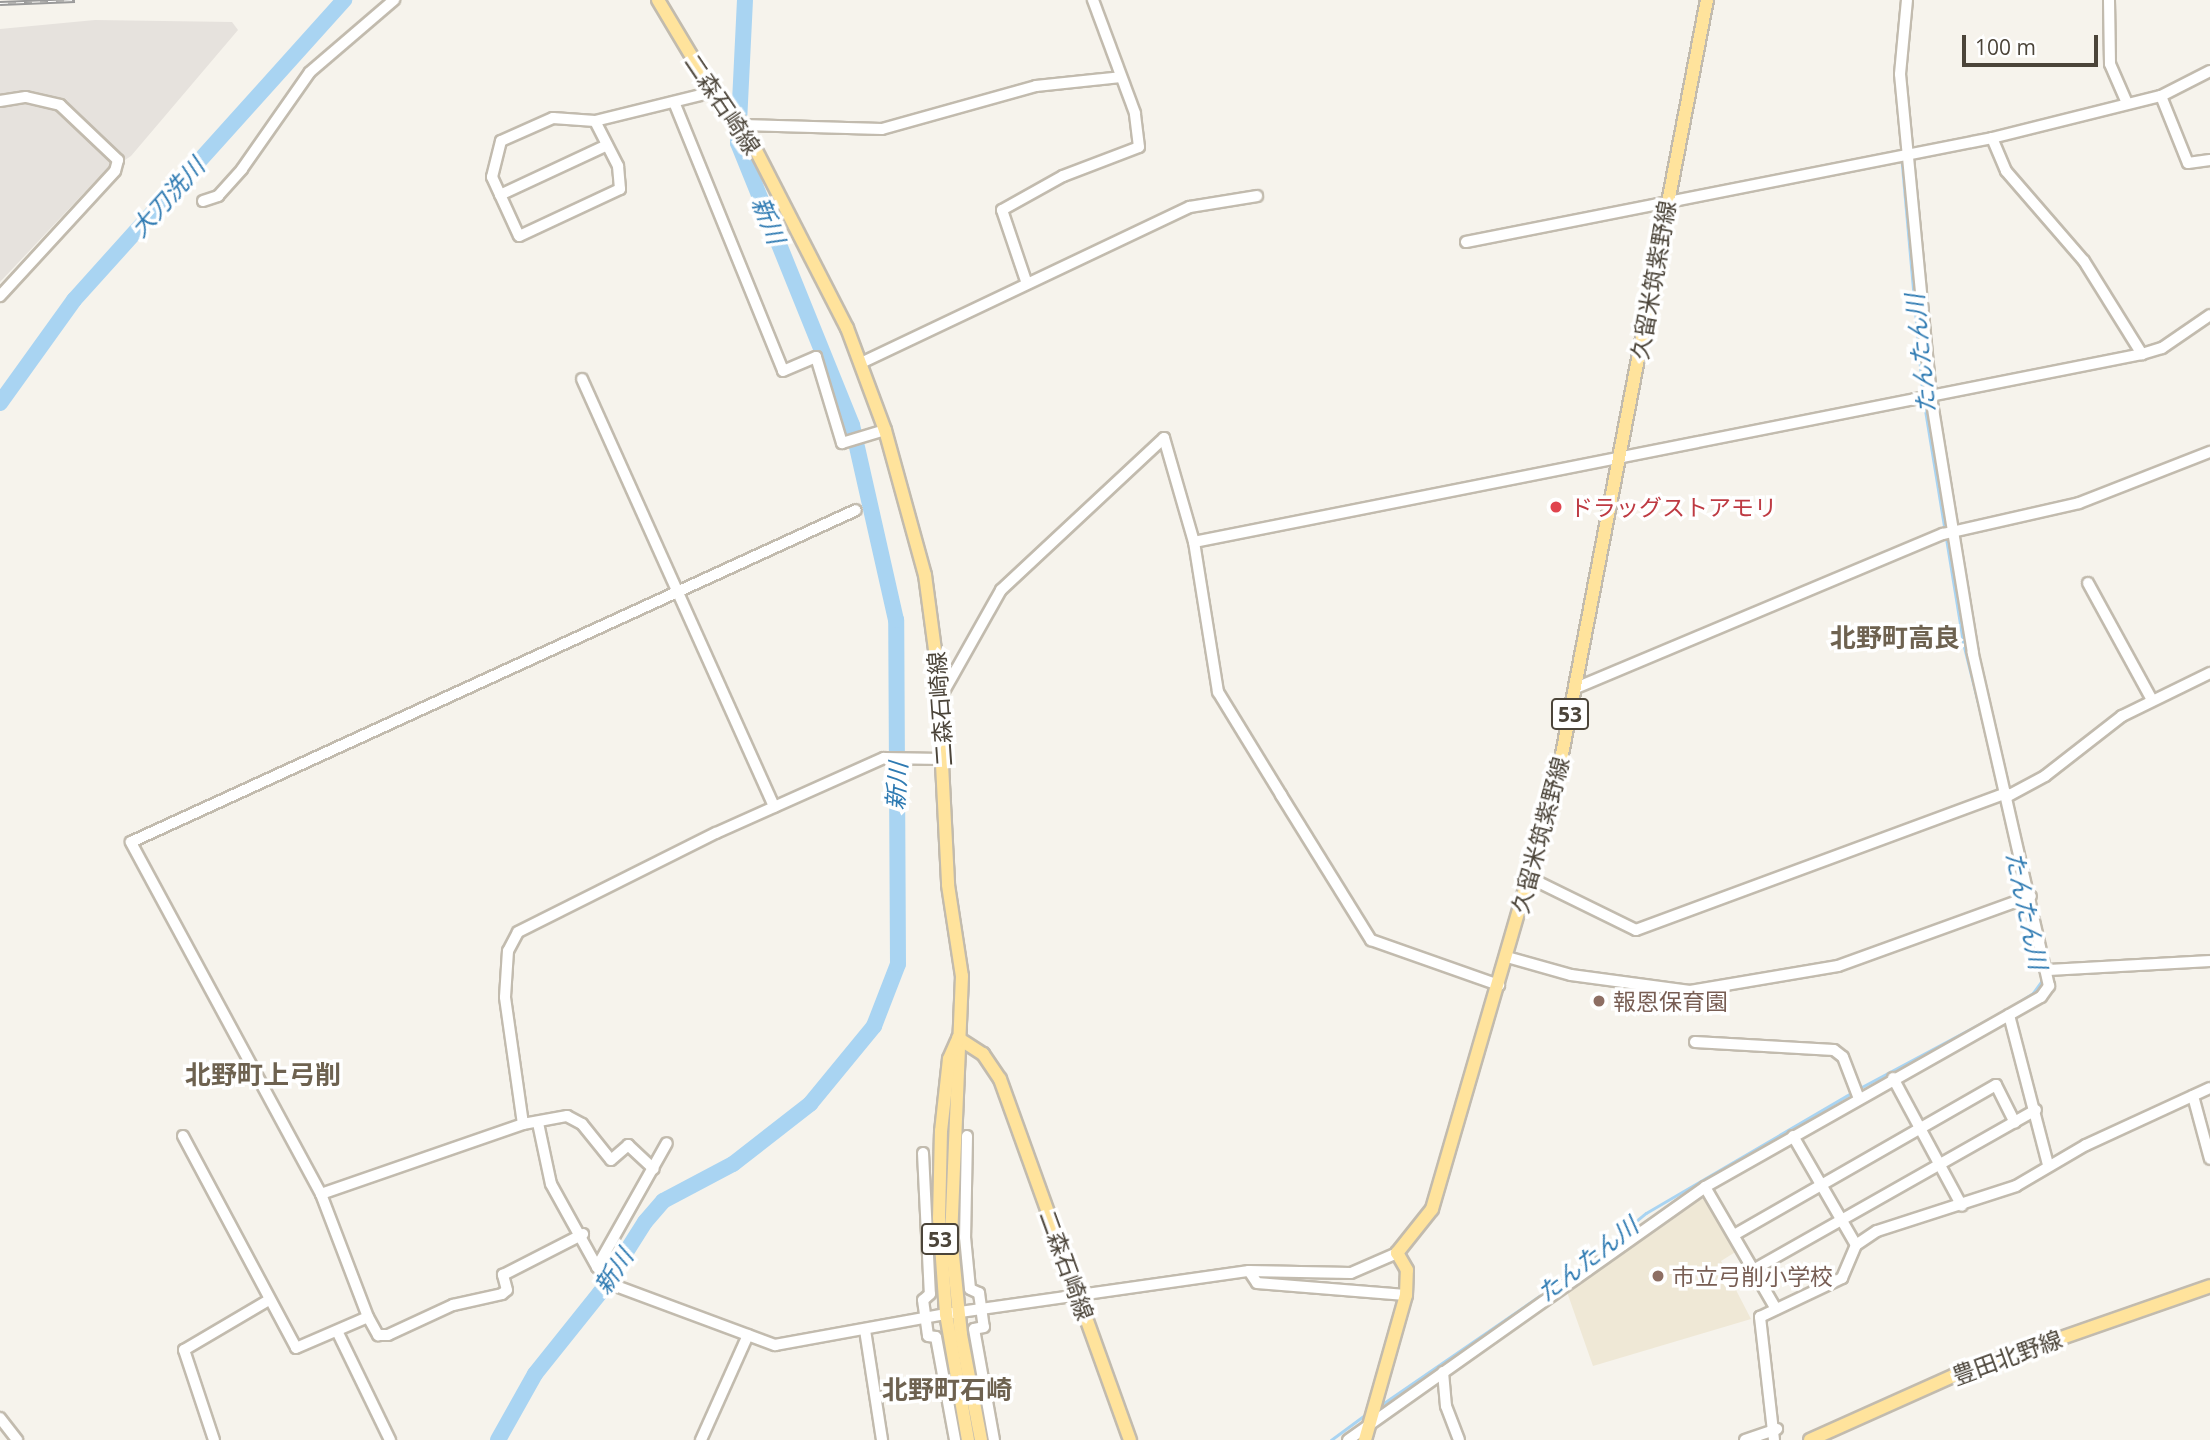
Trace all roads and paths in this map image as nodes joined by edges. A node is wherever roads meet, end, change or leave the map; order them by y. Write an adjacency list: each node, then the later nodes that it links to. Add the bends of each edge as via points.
1 (394, 0): 23 (street, via 310,72 242,169 218,196)
2 (658, 0): 9 (main road, 二森石崎線)
3 (1093, 0): 8 (street)
4 (1707, 0): 22 (main road, 久留米筑紫野線 / 53)
5 (1907, 0): 18 (street, via 1900,74)
6 (2109, 0): 13 (street, via 2110,64)
7 (2210, 71): 10 (street)
8 (1121, 77): 15 (street, via 1037,86 882,129); 25 (street, via 1135,113 1139,147 1063,176 1002,210)
9 (713, 92): 12 (street); 15 (main road, 二森石崎線)
10 (2161, 96): 13 (street); 19 (street, via 2188,163)
11 (0, 101): 26 (street, via 33,97 60,105 118,160 115,171)
12 (674, 102): 14 (street); 32 (street, via 783,371 816,357 842,443)
13 (2127, 103): 16 (street)
14 (595, 121): 17 (street); 20 (street, via 553,118 501,141 492,177)
15 (743, 125): 29 (main road, 二森石崎線)
16 (1992, 138): 18 (street); 28 (street, via 2006,171 2084,261)
17 (607, 145): 20 (street); 20 (street, via 618,166 620,189 519,236)
18 (1903, 155): 22 (street); 31 (street)
19 (2210, 160)
20 (500, 195)
21 (1257, 196): 25 (street, via 1189,206)
22 (1668, 200): 24 (street); 34 (main road, 久留米筑紫野線 / 53)
23 (203, 201)
24 (1466, 242)
25 (1026, 281): 29 (street)
26 (0, 296)
27 (2210, 315): 28 (street, via 2162,348)
28 (2142, 354): 31 (street)
29 (861, 363): 32 (main road, 二森石崎線)
30 (582, 379): 39 (street)
31 (1926, 397): 34 (street); 36 (street)
32 (885, 430): 42 (main road, 二森石崎線, via 930,596)
33 (2210, 452): 36 (street, via 2079,503)
34 (1621, 459): 37 (street); 41 (main road, 久留米筑紫野線 / 53)
35 (856, 510): 39 (street)
36 (1948, 532): 41 (street); 45 (street)
37 (1194, 542): 42 (street, via 1164,438 1001,590); 52 (street, via 1218,692 1371,940)
38 (2088, 583): 43 (street)
39 (675, 590): 46 (street); 76 (street, via 131,842)
40 (2210, 673): 43 (street)
41 (1576, 688): 47 (main road, 久留米筑紫野線 / 53)
42 (939, 700): 44 (main road, 二森石崎線)
43 (2152, 700): 45 (street)
44 (943, 759): 46 (street, via 884,758); 54 (main road, 二森石崎線, via 948,885 962,976)
45 (2008, 795): 47 (street, via 1636,930); 48 (street)
46 (774, 807): 63 (street, via 545,914 511,940 505,998)
47 (1530, 878): 49 (main road, 久留米筑紫野線 / 53)
48 (2031, 896): 49 (street, via 1838,966 1690,991 1571,975); 51 (street)
49 (1507, 957): 52 (main road, 久留米筑紫野線 / 53)
50 (2210, 961): 51 (street)
51 (2049, 970): 53 (street, via 2045,992)
52 (1499, 985): 82 (main road, 久留米筑紫野線 / 53, via 1432,1209)
53 (2009, 1015): 56 (street); 60 (street)
54 (958, 1038): 88 (main road, 二森石崎線, via 984,1054 1000,1079); 92 (main road, 53, via 951,1189)
55 (1695, 1042): 58 (street, via 1834,1050 1843,1057)
56 (1892, 1078): 58 (street); 64 (street)
57 (2210, 1088): 59 (street)
58 (1858, 1096): 67 (street)
59 (2193, 1096): 70 (street); 71 (street)
60 (2036, 1110): 62 (street); 71 (street)
61 (537, 1123): 63 (street); 73 (street, via 575,1118 611,1160 628,1145); 79 (street, via 551,1184)
62 (2015, 1123): 64 (street, via 1996,1085); 72 (street)
63 (523, 1124): 76 (street)
64 (1921, 1130): 72 (street); 74 (street)
65 (183, 1136): 89 (street)
66 (967, 1136): 90 (street, via 965,1237 970,1289 979,1293)
67 (1793, 1136): 74 (street); 75 (street)
68 (667, 1143): 73 (street)
69 (923, 1153): 94 (street, via 930,1294 923,1300)
70 (2210, 1159)
71 (2048, 1165): 77 (street, via 2016,1186)
72 (1941, 1167): 77 (street); 78 (street)
73 (654, 1169): 83 (street)
74 (1823, 1185): 78 (street); 80 (street)
75 (1706, 1187): 80 (street); 98 (street)
76 (321, 1194): 93 (street)
77 (1962, 1206): 81 (street, via 1877,1231)
78 (1844, 1220): 81 (street); 84 (street)
79 (583, 1234): 83 (street); 93 (street, via 503,1275 507,1290 502,1294 453,1305 387,1335 378,1335)
80 (1734, 1236): 84 (street)
81 (1856, 1245): 91 (street, via 1842,1278)
82 (1397, 1253): 85 (street, via 1351,1273); 87 (main road, via 1407,1270)
83 (597, 1267): 97 (street, via 616,1286)
84 (1753, 1270): 91 (street)
85 (1250, 1271): 87 (street, via 1257,1283); 88 (street)
86 (2210, 1286): 117 (main road, 豊田北野線, via 1955,1375)
87 (1406, 1294): 100 (main road)
88 (1078, 1296): 90 (street); 111 (main road, 二森石崎線)
89 (269, 1300): 96 (street, via 296,1348); 103 (street, via 184,1350)
90 (981, 1309): 92 (street); 110 (street, via 984,1327 974,1329)
91 (1776, 1310): 101 (street, via 1760,1317)
92 (952, 1314): 94 (street); 108 (main road, 53); 109 (main road, 53)
93 (368, 1317): 96 (street)
94 (926, 1318): 95 (street); 107 (street, via 928,1336 936,1337)
95 (865, 1330): 97 (street, via 775,1345); 106 (street)
96 (338, 1334): 104 (street)
97 (748, 1335): 105 (street)
98 (1443, 1371): 100 (street); 114 (street, via 1446,1406)
99 (0, 1418): 102 (street)
100 (1371, 1421): 112 (street); 113 (main road)
101 (1777, 1429): 115 (street); 116 (street)
102 (17, 1440)
103 (214, 1440)
104 (390, 1440)
105 (701, 1440)
106 (882, 1440)
107 (955, 1440)
108 (968, 1440)
109 (981, 1440)
110 (994, 1440)
111 (1130, 1440)
112 (1348, 1440)
113 (1365, 1440)
114 (1459, 1440)
115 (1745, 1440)
116 (1774, 1440)
117 (1810, 1440)

